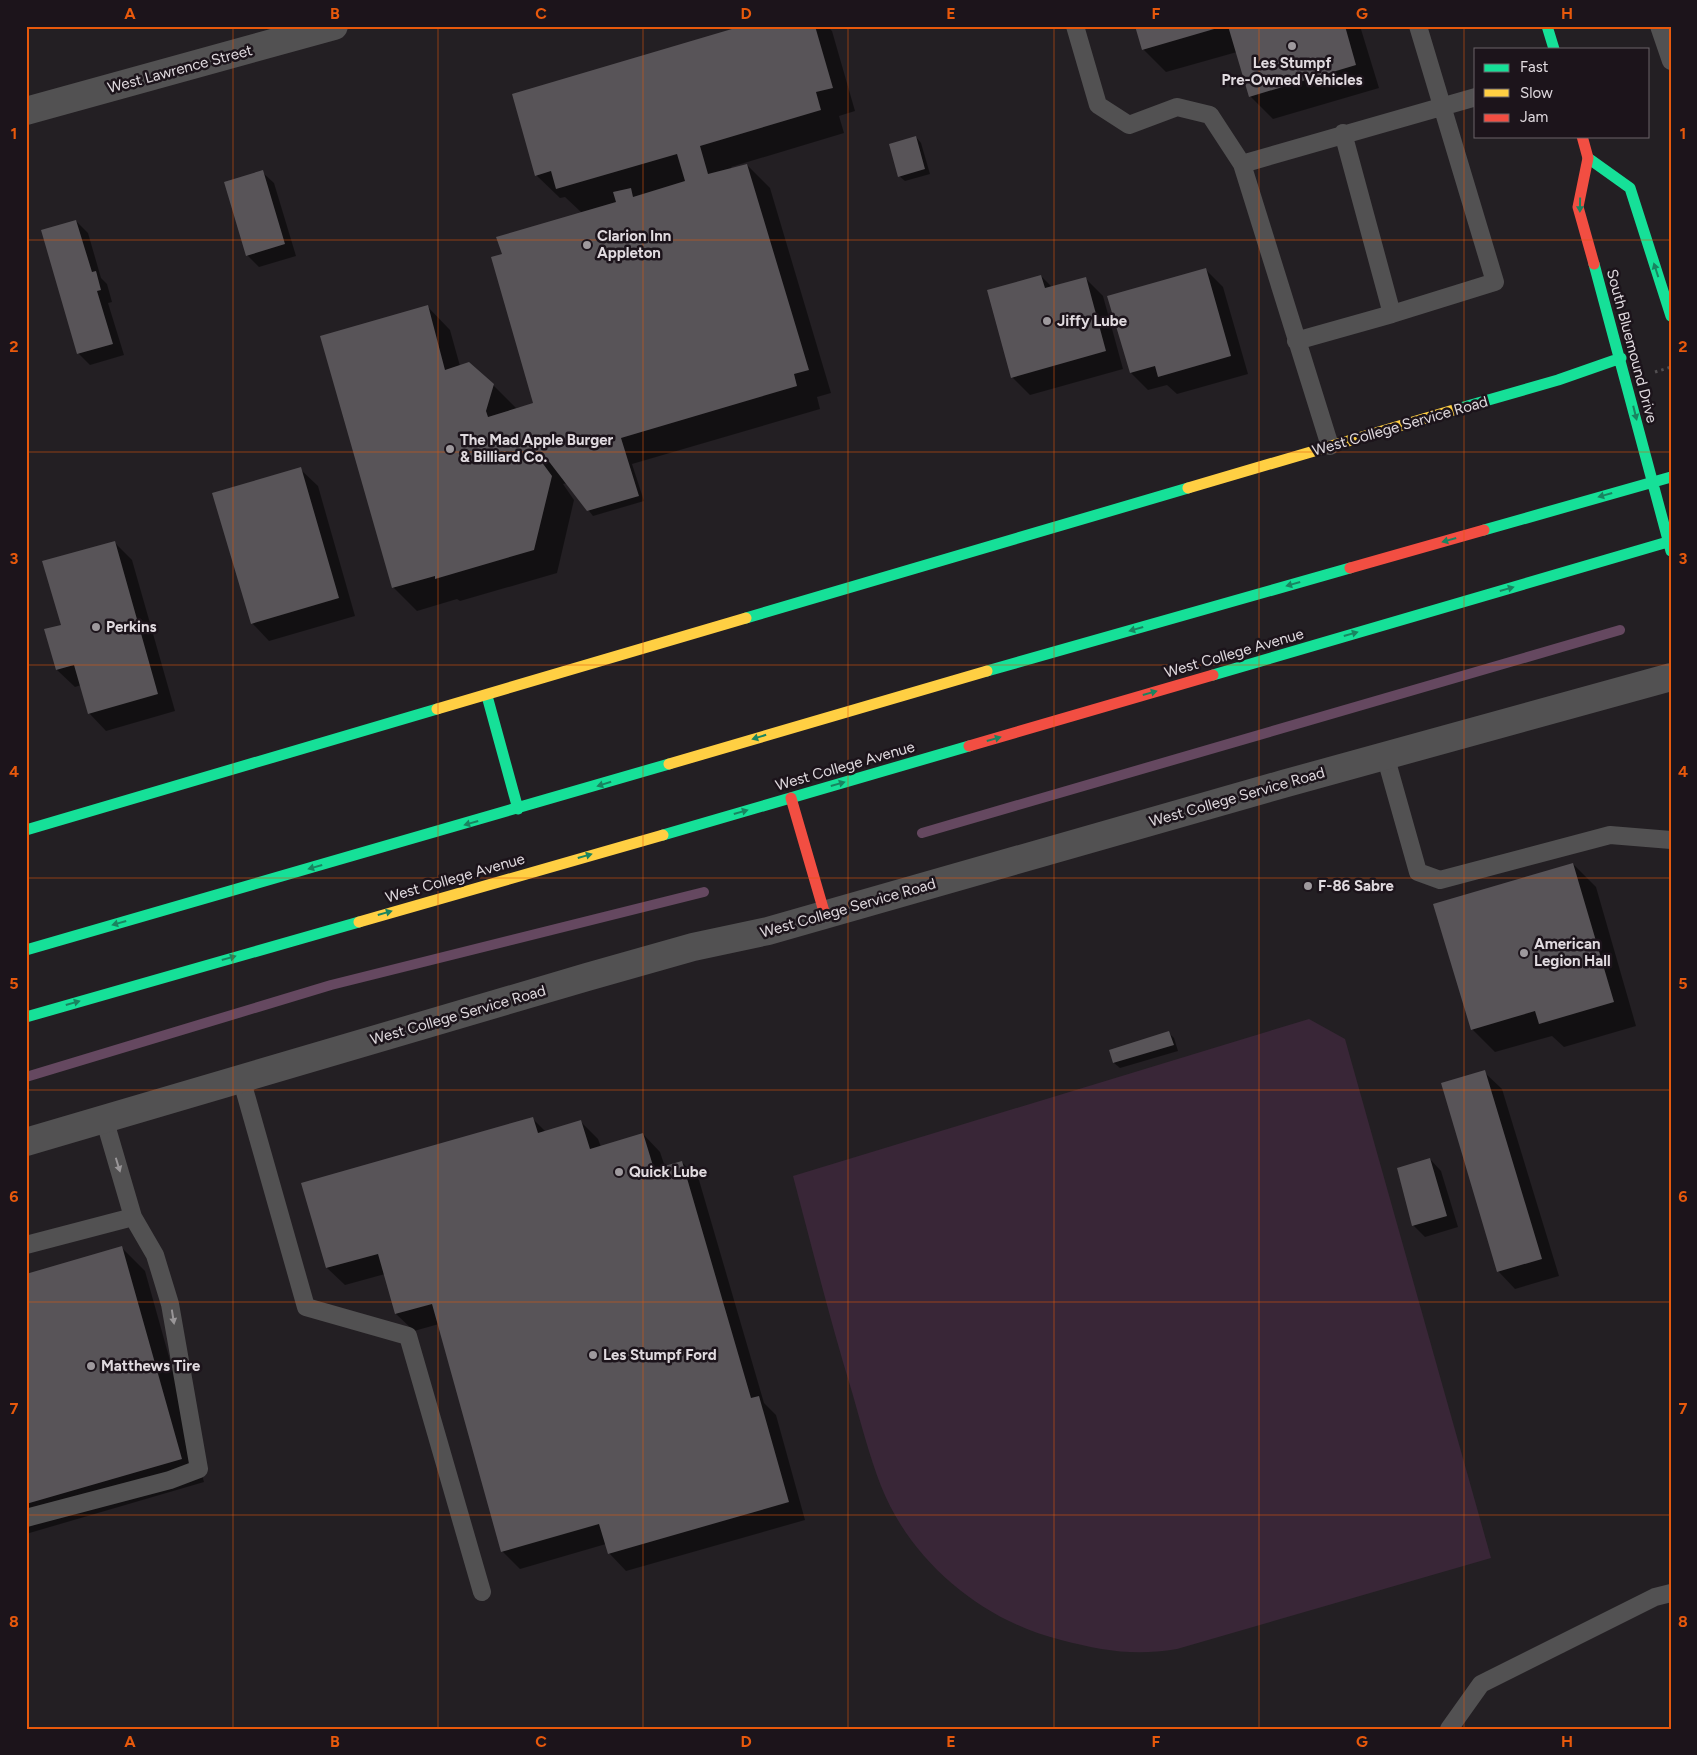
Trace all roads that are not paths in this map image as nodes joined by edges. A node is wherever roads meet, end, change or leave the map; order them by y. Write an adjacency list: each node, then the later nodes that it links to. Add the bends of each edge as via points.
1 (334, 26): 10 (street, West Lawrence Street)
2 (1075, 26): 14 (lane, via 1098,105 1129,125 1177,107 1210,115)
3 (1418, 26): 9 (lane)
4 (1547, 26): 6 (main road)
5 (1659, 26): 7 (lane)
6 (1554, 48)
7 (1671, 61)
8 (1474, 98): 9 (lane)
9 (1441, 106): 11 (lane); 15 (lane, via 1495,282)
10 (26, 112)
11 (1343, 133): 14 (lane); 15 (lane)
12 (1583, 138): 13 (main road, South Bluemound Drive)
13 (1588, 158): 16 (main road, one-way to 13, via 1630,188); 18 (main road, South Bluemound Drive, one-way to 18, via 1578,207)
14 (1242, 164): 17 (lane)
15 (1392, 314): 17 (lane)
16 (1671, 316)
17 (1296, 341): 19 (lane)
18 (1621, 358): 19 (main road, West College Service Road, via 1558,380); 21 (main road, South Bluemound Drive, one-way to 21)
19 (1330, 446): 24 (main road, West College Service Road)
20 (1671, 477): 21 (main road)
21 (1652, 482): 22 (main road, South Bluemound Drive); 27 (main road, one-way to 27, via 806,723)
22 (1670, 545): 26 (main road, West College Avenue, one-way to 22)
23 (1671, 677): 25 (street, West College Service Road)
24 (487, 696): 27 (main road); 28 (main road, West College Service Road)
25 (1385, 755): 29 (lane, via 1418,872 1440,880 1610,835); 30 (street, West College Service Road)
26 (791, 798): 30 (main road); 32 (main road, West College Avenue, one-way to 26)
27 (518, 809): 31 (main road, one-way to 31)
28 (26, 830)
29 (1671, 840)
30 (825, 915): 33 (street, West College Service Road, via 654,958)
31 (26, 950)
32 (26, 1017)
33 (241, 1078): 34 (street, West College Service Road); 39 (lane, via 306,1307 408,1336)
34 (104, 1118): 35 (street, West College Service Road); 36 (lane, one-way to 36)
35 (26, 1142)
36 (134, 1217): 37 (lane); 38 (lane, one-way to 38, via 155,1255 170,1304 199,1469 170,1480)
37 (26, 1245)
38 (26, 1518)
39 (482, 1592)
40 (1671, 1592): 41 (lane, via 1481,1684)
41 (1450, 1729)

